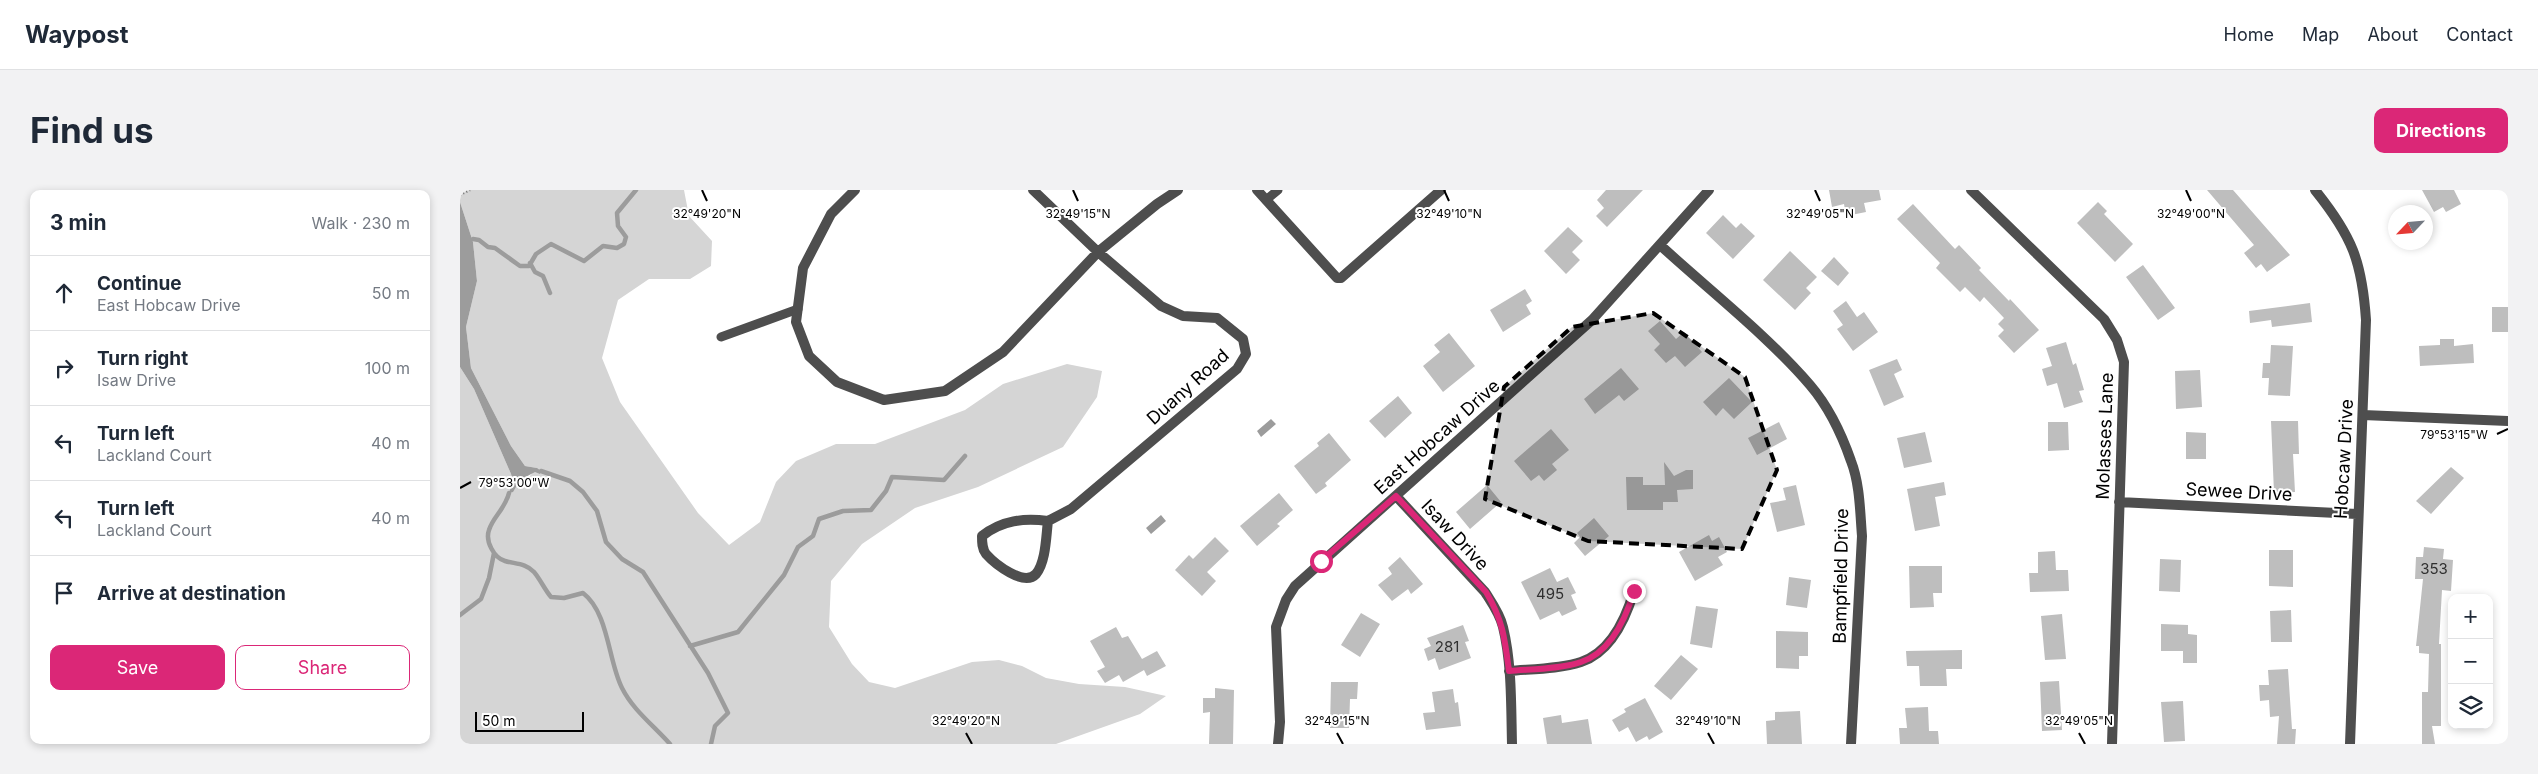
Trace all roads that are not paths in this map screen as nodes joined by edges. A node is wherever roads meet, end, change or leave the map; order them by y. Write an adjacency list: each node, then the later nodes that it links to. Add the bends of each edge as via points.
1 (855, 190): 13 (street, via 831,214 803,268)
2 (1033, 190): 12 (street, Duany Road)
3 (1178, 190): 12 (street)
4 (1257, 190): 10 (street)
5 (1278, 190): 10 (lane)
6 (1441, 190): 10 (street, via 1341,278 1333,276)
7 (1709, 190): 11 (street, East Hobcaw Drive)
8 (1971, 190): 18 (street, Molasses Lane, via 2104,320 2117,340 2124,362 2125,396)
9 (2315, 190): 15 (street, Hobcaw Drive, via 2351,242 2364,287)
10 (1266, 200)
11 (1660, 245): 17 (street, East Hobcaw Drive, via 1592,320); 25 (street, Bampfield Drive, via 1780,354 1810,386 1834,422 1852,463 1862,536)
12 (1098, 252): 13 (street, via 1003,352 945,390 884,400 837,382 809,356 796,322); 20 (street, Duany Road, via 1161,306 1183,316 1217,318 1243,339 1246,354 1238,369 1079,503)
13 (798, 309): 14 (lane)
14 (721, 338)
15 (2363, 415): 16 (street); 19 (street, Hobcaw Drive)
16 (2508, 421)
17 (1396, 496): 22 (street, Isaw Drive, via 1486,592 1503,627); 23 (street, East Hobcaw Drive, via 1321,561 1295,586 1286,600 1276,627)
18 (2119, 502): 19 (street, Sewee Drive); 26 (street, Molasses Lane)
19 (2358, 514): 27 (street, Hobcaw Drive)
20 (1048, 521): 20 (street, via 1027,519 993,527 982,536 986,554 1016,577 1026,579 1035,575 1041,564)
21 (1634, 591): 22 (street, via 1622,624 1591,658 1580,663)
22 (1509, 671): 24 (street, Isaw Drive)
23 (1278, 744)
24 (1512, 744)
25 (1851, 744)
26 (2112, 744)
27 (2350, 744)

